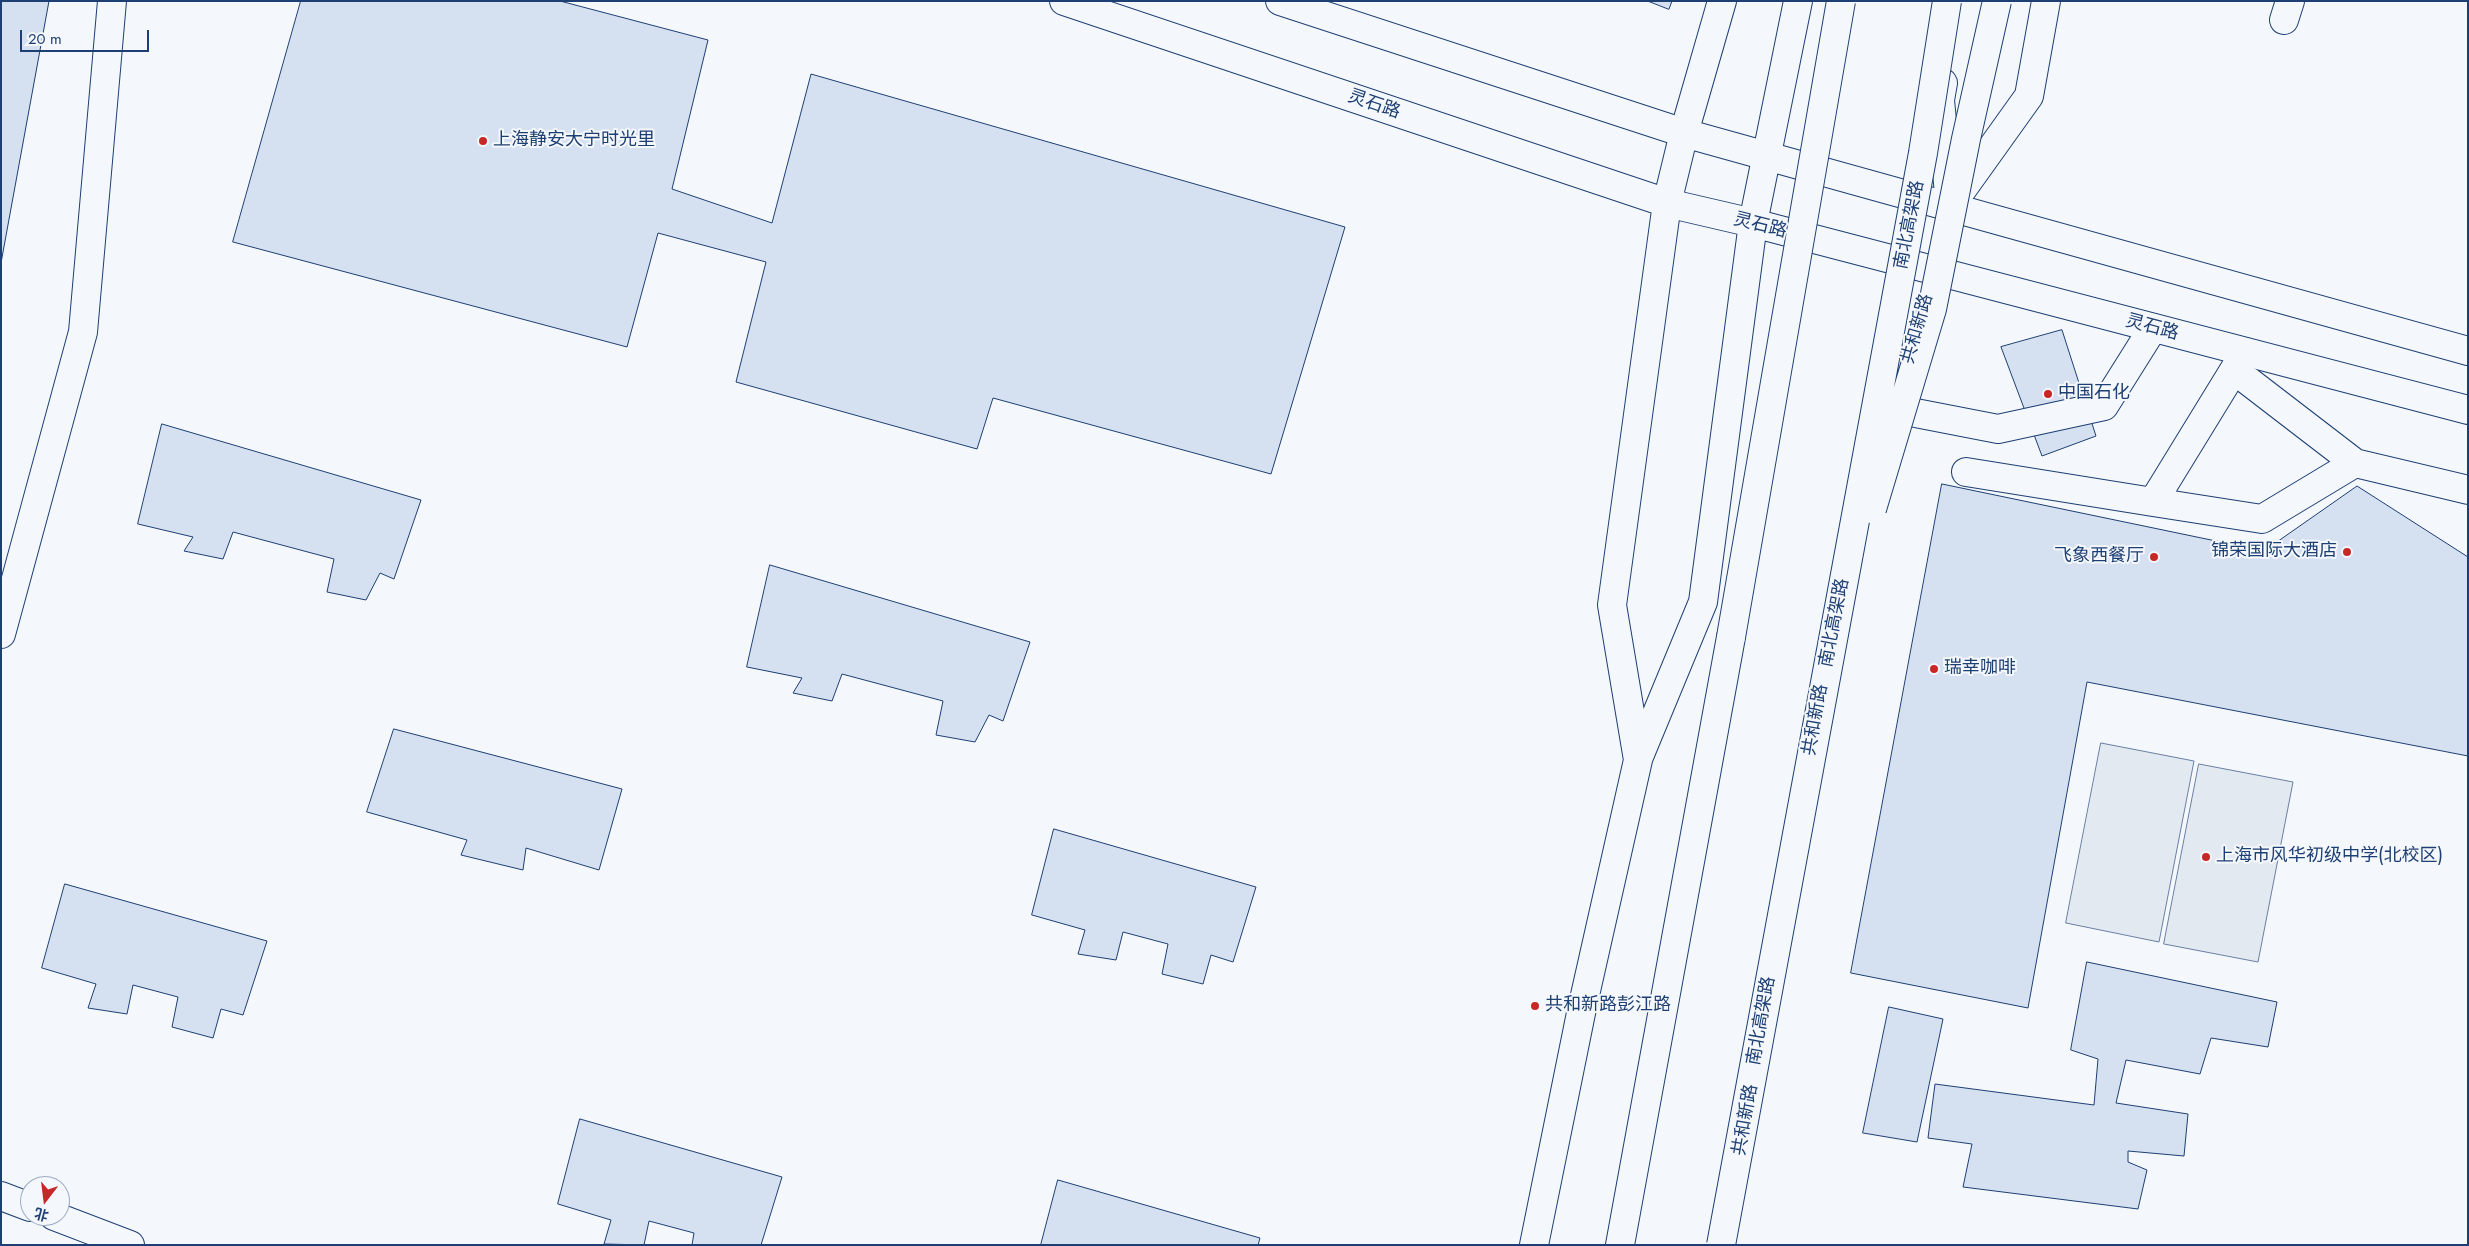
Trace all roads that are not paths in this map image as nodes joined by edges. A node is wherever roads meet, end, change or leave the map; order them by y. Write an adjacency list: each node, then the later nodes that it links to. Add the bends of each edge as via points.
1 (112, 1): 26 (main road, via 83,332)
2 (1064, 1): 13 (main road, 灵石路)
3 (1280, 1): 11 (main road)
4 (1722, 1): 11 (main road)
5 (1798, 1): 12 (main road)
6 (1841, 1): 34 (main road, bridge)
7 (1948, 1): 27 (main road, 南北高架路, bridge)
8 (1957, 1): 14 (main road, 共和新路, via 1940,100)
9 (1997, 1): 27 (main road, bridge, via 1932,309)
10 (2046, 1): 14 (main road, 共和新路, via 2029,96)
11 (1684, 133): 12 (main road); 13 (main road)
12 (1765, 155): 14 (main road); 15 (main road)
13 (1667, 203): 15 (main road, 灵石路); 28 (main road, via 1612,605)
14 (1950, 206): 16 (main road, 共和新路); 18 (main road)
15 (1753, 223): 16 (main road, 灵石路); 28 (main road, via 1703,602)
16 (1936, 272): 17 (main road, 灵石路); 20 (main road, 共和新路)
17 (2153, 328): 19 (main road, 灵石路); 20 (main road, via 2104,406 1998,429)
18 (2468, 351)
19 (2239, 361): 21 (main road, 灵石路); 22 (main road); 25 (main road)
20 (1895, 409): 36 (main road, 共和新路, via 1834,619)
21 (2468, 410)
22 (2355, 464): 24 (main road); 25 (main road, via 2262,519)
23 (1966, 472): 25 (main road)
24 (2468, 490)
25 (2153, 502)
26 (1, 634)
27 (1830, 649): 35 (main road, 南北高架路, bridge)
28 (1638, 760): 33 (main road, via 1581,1013)
29 (1, 1196): 30 (main road)
30 (20, 1203)
31 (70, 1222): 32 (main road)
32 (130, 1245)
33 (1534, 1245)
34 (1620, 1245)
35 (1720, 1245)
36 (1725, 1245)

